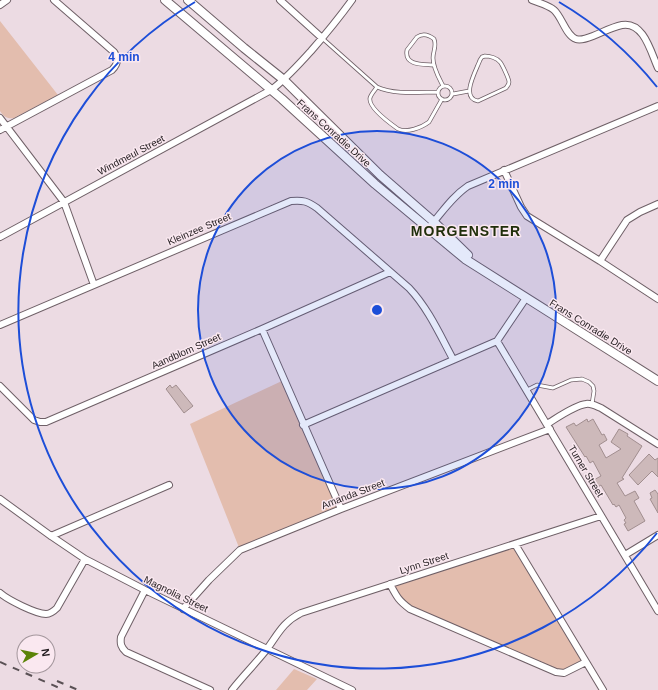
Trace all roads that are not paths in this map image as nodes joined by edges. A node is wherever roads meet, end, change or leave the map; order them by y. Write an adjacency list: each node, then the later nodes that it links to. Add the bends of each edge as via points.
1 (7, 0): 8 (street)
2 (54, 0): 22 (street, via 114,52 118,63 112,70)
3 (165, 0): 15 (street, Frans Conradie Drive)
4 (188, 0): 12 (street, Frans Conradie Drive)
5 (280, 0): 9 (street)
6 (352, 0): 9 (street, Windmeul Street)
7 (532, 0): 11 (street, via 555,11 576,40 617,26 634,27 645,37)
8 (0, 6)
9 (322, 38): 12 (street, Windmeul Street); 14 (lane)
10 (434, 65): 10 (lane, via 434,39 427,34 419,35 407,50 408,59 414,63); 13 (lane)
11 (658, 68)
12 (284, 80): 15 (street, Windmeul Street); 27 (street, Frans Conradie Drive, via 380,175)
13 (442, 86): 17 (lane); 18 (lane, via 450,87)
14 (377, 87): 17 (lane, via 389,91); 19 (lane, via 370,100 372,107 401,131 429,122)
15 (271, 90): 25 (street, Windmeul Street); 28 (street, Frans Conradie Drive)
16 (468, 91): 16 (lane, via 470,97 478,101 506,88 509,82 500,62 488,56 482,57); 18 (lane)
17 (438, 92): 19 (lane)
18 (453, 94): 19 (lane, via 446,100)
19 (442, 99)
20 (658, 106): 24 (street)
21 (0, 118): 22 (street)
22 (6, 127): 23 (street); 25 (street)
23 (0, 130)
24 (504, 170): 27 (street, via 461,190); 30 (street, via 527,216)
25 (64, 202): 29 (street, Windmeul Street); 33 (street)
26 (658, 204): 30 (street, via 627,220)
27 (434, 222): 28 (street); 32 (street, Frans Conradie Drive)
28 (428, 229): 32 (street, Frans Conradie Drive)
29 (0, 237)
30 (600, 261): 35 (street)
31 (390, 272): 33 (street, Kleinzee Street, via 312,204 306,201 291,201); 37 (street, Aandblom Street); 39 (street, Kleinzee Street, via 414,294)
32 (492, 277): 34 (street, Frans Conradie Drive)
33 (94, 285): 36 (street, Kleinzee Street)
34 (526, 298): 38 (street); 40 (street, Frans Conradie Drive)
35 (658, 299)
36 (0, 325)
37 (262, 329): 41 (street, Aandblom Street, via 46,422 34,420); 44 (street)
38 (497, 340): 39 (street); 42 (street, Turner Street)
39 (453, 359): 44 (street)
40 (658, 381)
41 (0, 386)
42 (527, 390): 43 (lane, via 537,385 553,388 571,380 582,379 593,386); 45 (street, Turner Street)
43 (592, 404): 45 (street, Amanda Street, via 579,405); 46 (street)
44 (303, 425): 49 (street)
45 (548, 427): 49 (street, Amanda Street); 50 (street, Turner Street)
46 (658, 444)
47 (169, 485): 52 (street)
48 (0, 499): 52 (street, Magnolia Street)
49 (341, 509): 59 (street, Amanda Street, via 240,550)
50 (601, 516): 53 (street, Lynn Street); 54 (street, Turner Street)
51 (658, 535): 54 (street)
52 (51, 536): 55 (street, Magnolia Street)
53 (515, 544): 56 (street, Lynn Street); 62 (street)
54 (625, 555): 60 (street, Turner Street)
55 (85, 559): 57 (street, Magnolia Street); 58 (street, via 57,608 47,614 12,601)
56 (390, 584): 61 (street, Lynn Street, via 293,617); 62 (street, via 397,597 410,609 556,672 564,673)
57 (145, 590): 59 (street, Magnolia Street); 63 (street, via 121,637 122,647 126,652)
58 (0, 593)
59 (184, 609): 61 (street, Magnolia Street)
60 (658, 611)
61 (266, 649): 64 (street, Lynn Street); 65 (street, Magnolia Street)
62 (586, 662): 66 (street)
63 (210, 690)
64 (232, 690)
65 (352, 690)
66 (603, 690)

